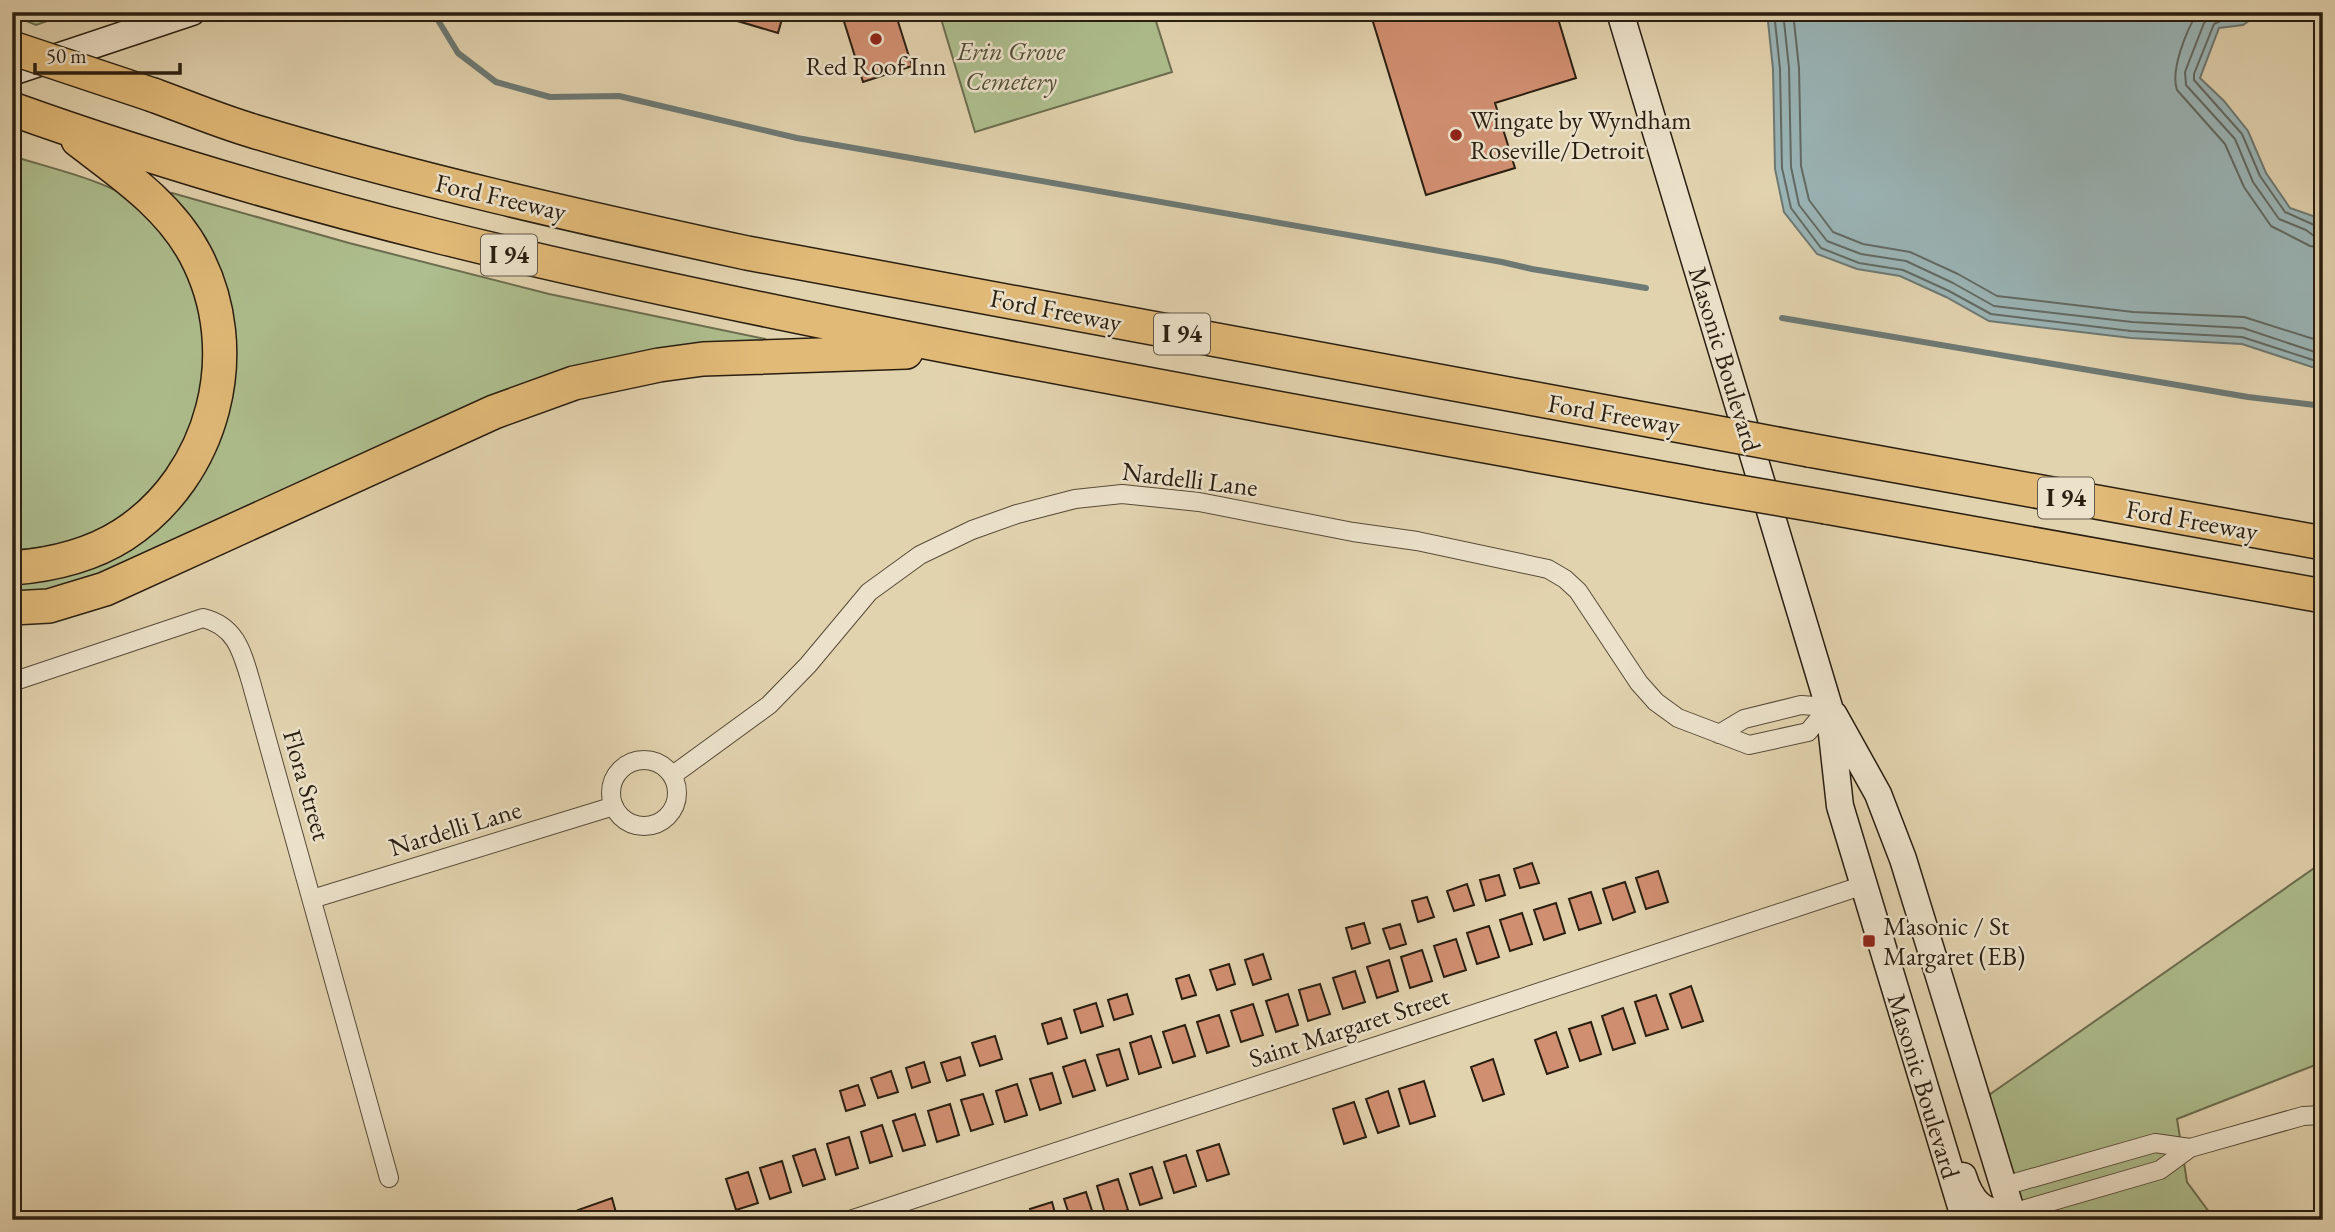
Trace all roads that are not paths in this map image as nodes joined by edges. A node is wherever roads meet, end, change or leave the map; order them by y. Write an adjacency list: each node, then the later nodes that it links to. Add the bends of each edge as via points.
1 (192, 12): 4 (main road)
2 (1620, 12): 13 (main road, Masonic Boulevard)
3 (12, 48): 8 (highway, Ford Freeway / I 94, bridge, via 250,131 672,237)
4 (12, 72)
5 (12, 109): 6 (highway, Ford Freeway / I 94)
6 (60, 126): 7 (highway, Ford Freeway / I 94, via 281,195 483,249); 9 (highway, via 137,186 178,228 208,282 216,310 220,369 216,400 194,460 162,502 97,549 65,560)
7 (967, 350): 10 (highway, Ford Freeway / I 94, bridge); 11 (highway, via 703,359 574,383 494,412 105,589 49,606)
8 (2323, 543)
9 (12, 568)
10 (2323, 596)
11 (12, 608)
12 (12, 682): 19 (street, Flora Street, via 203,618 217,621 228,629 243,655)
13 (1829, 707): 14 (street, via 1801,705 1744,719); 14 (street, Nardelli Lane, via 1808,732 1749,745); 17 (main road, Masonic Boulevard, via 1878,794); 18 (main road, Masonic Boulevard, via 1840,806)
14 (1719, 734): 15 (street, Nardelli Lane, via 1678,718 1656,702 1578,592 1548,569 1199,502 1122,494 1075,499 1017,514 920,555 869,592 769,705)
15 (673, 775): 16 (street, via 652,760 627,764 612,782); 16 (street, via 677,802 660,823 633,825)
16 (614, 806): 19 (street, Nardelli Lane)
17 (1905, 868): 18 (main road, via 1876,867 1869,870); 24 (main road, Masonic Boulevard)
18 (1864, 885): 20 (main road, Masonic Boulevard); 26 (street, Saint Margaret Street)
19 (312, 899): 23 (street, Flora Street)
20 (1918, 1069): 25 (main road, via 1939,1102 1969,1195 1997,1214); 27 (main road, Masonic Boulevard)
21 (2323, 1115): 22 (street, via 2303,1116)
22 (2190, 1149): 24 (street, via 2155,1143); 25 (street, via 2160,1170)
23 (389, 1178)
24 (2004, 1186): 25 (main road, Masonic Boulevard)
25 (2013, 1216)
26 (850, 1220)
27 (1965, 1220)

